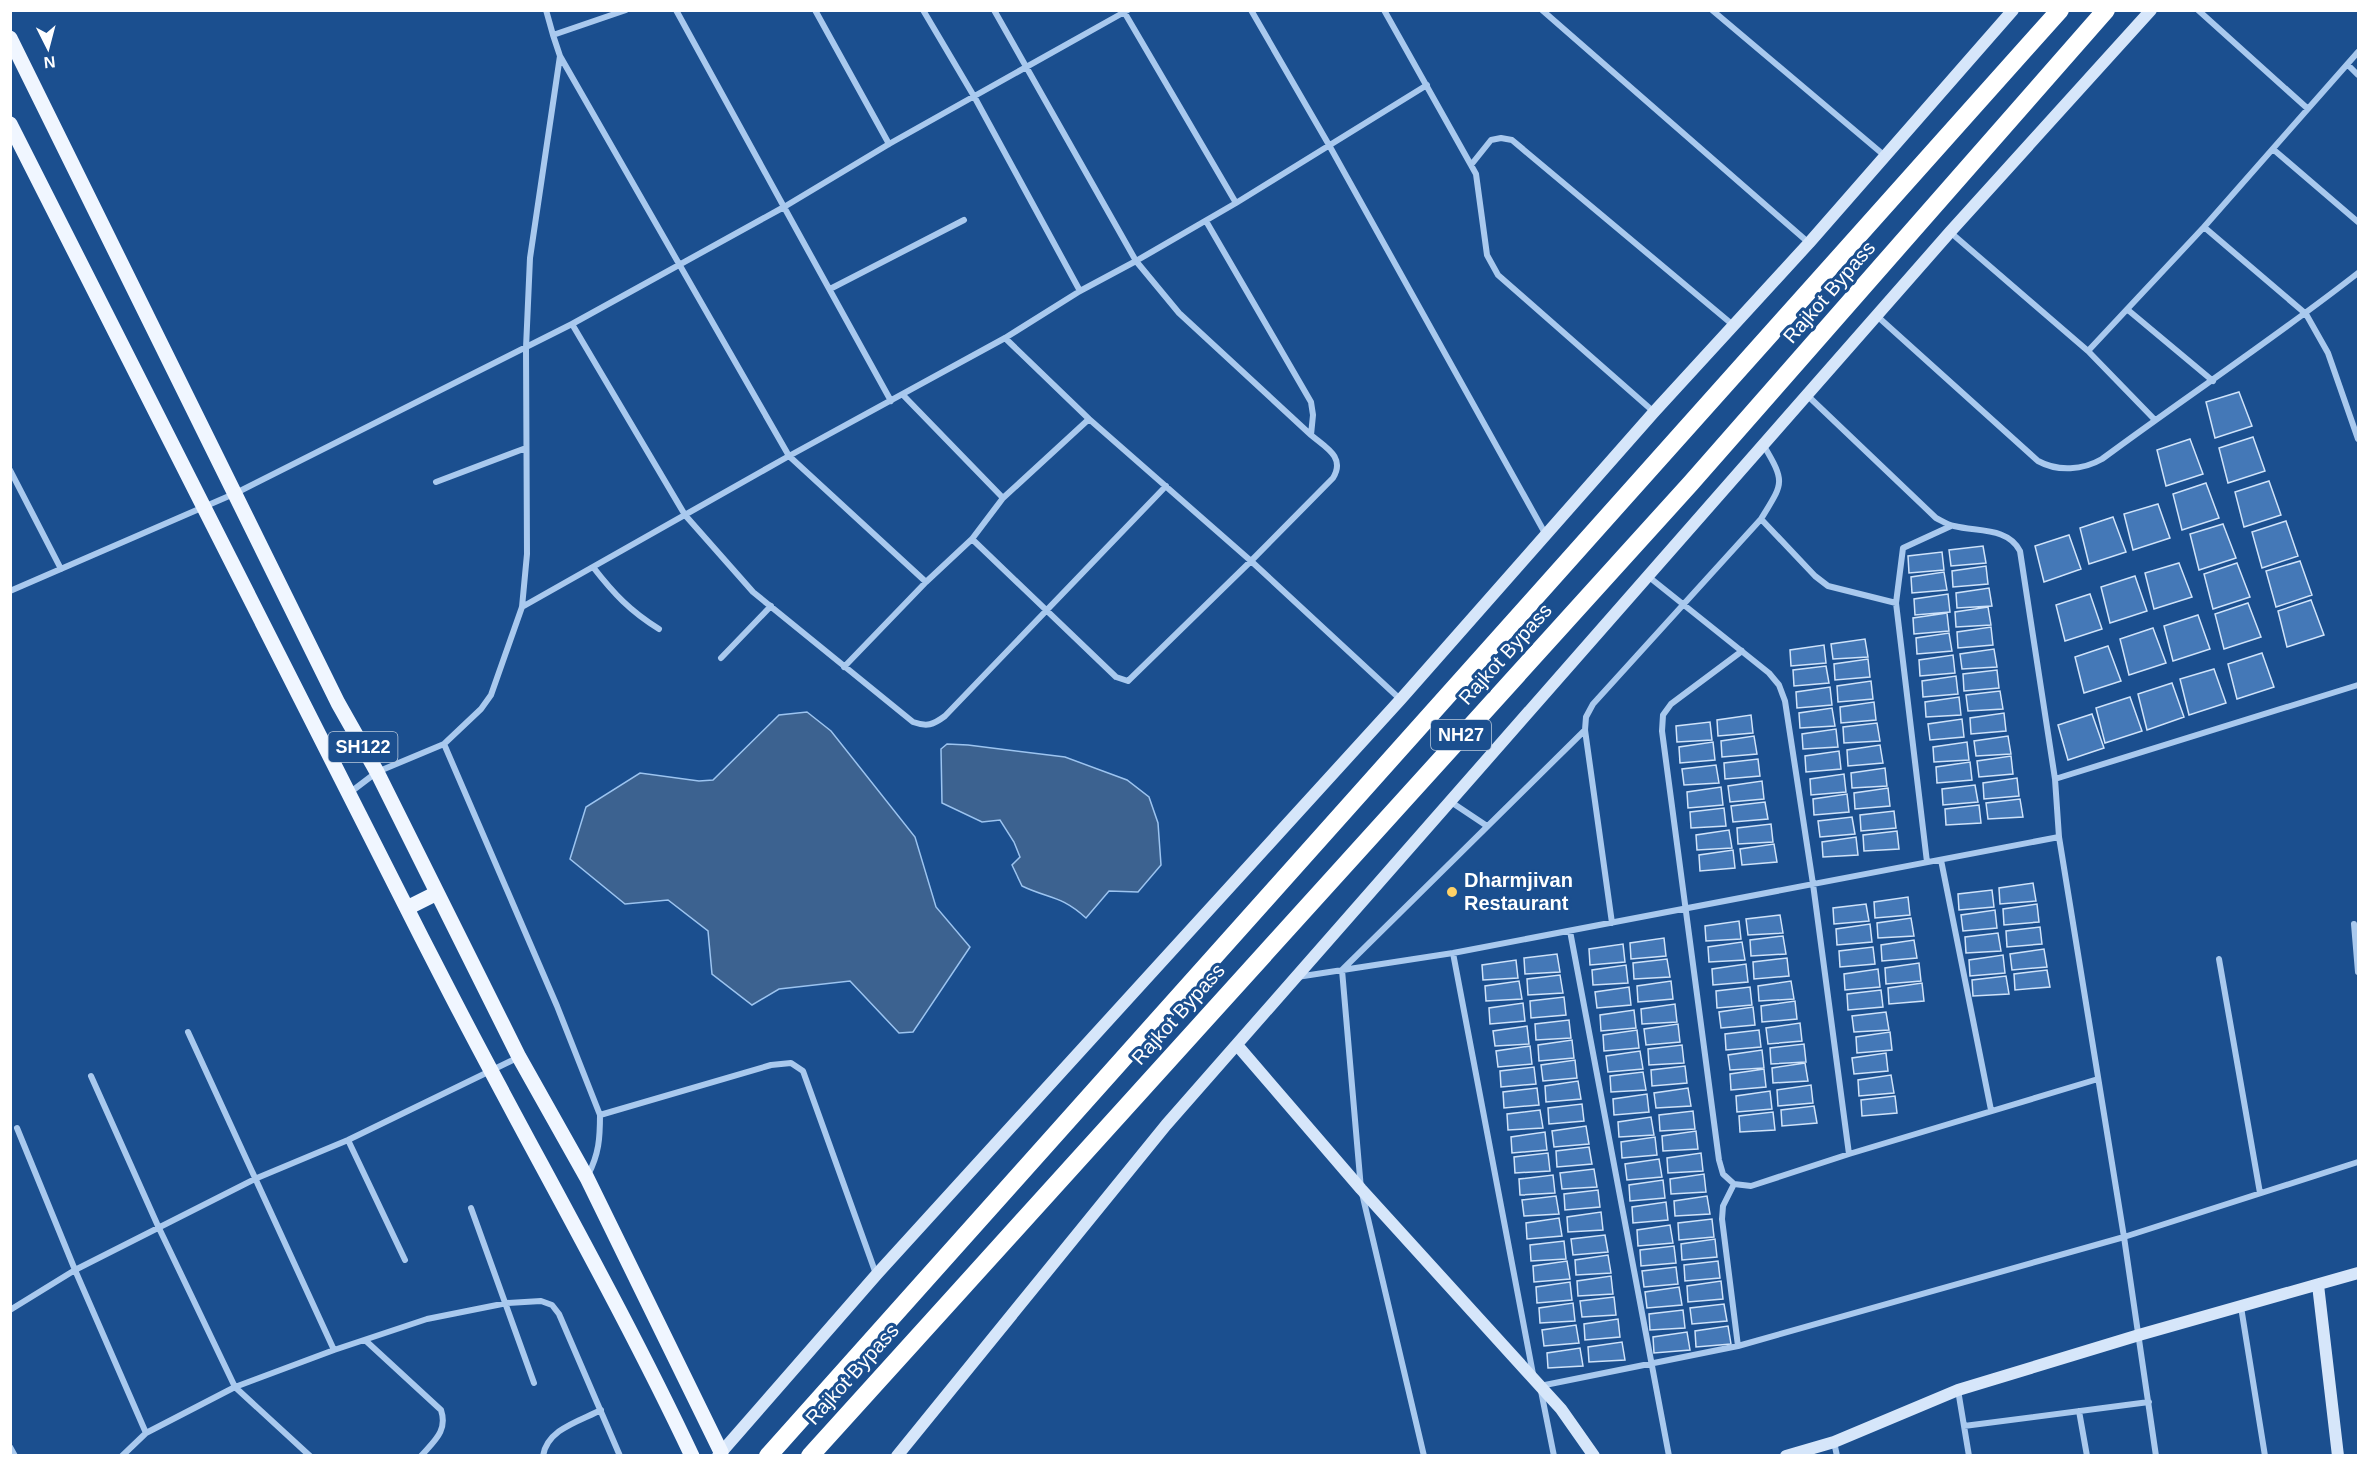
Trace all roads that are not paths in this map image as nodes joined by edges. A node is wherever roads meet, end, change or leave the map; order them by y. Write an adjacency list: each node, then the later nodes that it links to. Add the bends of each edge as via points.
1 (546, 10): 17 (street)
2 (626, 10): 17 (street)
3 (676, 10): 35 (street)
4 (815, 10): 29 (street)
5 (923, 10): 26 (street)
6 (994, 10): 23 (street)
7 (1251, 10): 30 (street)
8 (1384, 10): 25 (street)
9 (1542, 10): 41 (street)
10 (1712, 10): 32 (street)
11 (2013, 10): 32 (street)
12 (2060, 10): 161 (highway, Rajkot Bypass / NH27)
13 (2106, 10): 170 (highway, Rajkot Bypass / NH27, via 1699,474)
14 (2151, 10): 40 (street)
15 (2198, 10): 27 (street)
16 (1125, 11): 23 (street); 34 (street)
17 (553, 35): 21 (street)
18 (10, 38): 20 (main road, SH122)
19 (2358, 52): 22 (street)
20 (14, 54): 70 (main road, SH122)
21 (560, 56): 43 (street); 53 (street, via 532,239)
22 (2348, 65): 24 (street); 27 (street)
23 (1028, 68): 26 (street); 42 (street)
24 (2358, 75)
25 (1427, 85): 30 (street); 33 (street)
26 (975, 98): 29 (street); 46 (street)
27 (2307, 108): 31 (street)
28 (10, 124): 72 (main road, SH122)
29 (889, 144): 35 (street)
30 (1329, 145): 34 (street); 76 (street)
31 (2274, 150): 38 (street); 39 (street)
32 (1885, 156): 41 (street)
33 (1471, 165): 51 (street, via 1491,140 1512,140); 59 (street, via 1479,185 1486,255 1498,275)
34 (1236, 203): 37 (street)
35 (784, 207): 43 (street); 45 (street)
36 (964, 220): 45 (street)
37 (1206, 221): 42 (street); 62 (street, via 1311,402)
38 (2358, 222)
39 (2204, 227): 47 (street); 48 (street)
40 (1950, 232): 49 (street); 54 (street)
41 (1809, 243): 51 (street)
42 (1136, 261): 46 (street); 62 (street, via 1179,313)
43 (677, 264): 50 (street); 66 (street)
44 (2358, 273): 48 (street)
45 (830, 289): 58 (street)
46 (1080, 291): 52 (street)
47 (2128, 310): 54 (street); 55 (street)
48 (2306, 314): 55 (street); 63 (street, via 2328,353)
49 (1877, 316): 57 (street); 61 (street, via 2049,467 2094,464)
50 (572, 324): 53 (street); 73 (street)
51 (1733, 325): 59 (street)
52 (1005, 338): 56 (street); 60 (street)
53 (526, 348): 65 (street); 70 (street)
54 (2088, 351): 61 (street)
55 (2213, 381): 61 (street)
56 (903, 395): 58 (street); 71 (street)
57 (1808, 396): 64 (street); 75 (street, via 1936,518)
58 (891, 401): 66 (street)
59 (1654, 412): 76 (street)
60 (1089, 419): 69 (street); 71 (street)
61 (2156, 420)
62 (1311, 435): 78 (street, via 1332,453 1338,470)
63 (2358, 438)
64 (1764, 446): 74 (street, via 1779,470 1780,481); 81 (street)
65 (526, 448): 68 (street); 87 (street, via 527,554)
66 (789, 456): 73 (street); 82 (street)
67 (10, 470): 80 (street)
68 (436, 482)
69 (1166, 486): 78 (street); 88 (street)
70 (236, 493): 72 (street); 97 (main road, SH122, via 338,703)
71 (1003, 498): 77 (street)
72 (204, 507): 80 (street); 99 (main road, SH122)
73 (685, 515): 79 (street); 86 (street, via 753,592)
74 (1761, 519): 84 (street, via 1828,586); 85 (street)
75 (1951, 526): 84 (street, via 1903,548); 98 (street, via 2004,535 2020,551)
76 (1547, 536): 94 (street)
77 (972, 539): 82 (street); 88 (street)
78 (1251, 561): 88 (street, via 1128,681 1116,676); 94 (street)
79 (593, 567): 87 (street); 89 (street, via 615,595)
80 (61, 569): 83 (street)
81 (1649, 577): 85 (street); 100 (street)
82 (926, 582): 92 (street)
83 (10, 591)
84 (1896, 603): 104 (street)
85 (1683, 604): 90 (street); 95 (street, via 1593,704)
86 (771, 606): 91 (street); 92 (street)
87 (522, 607): 96 (street, via 491,695)
88 (1045, 611): 92 (street, via 936,723 913,723)
89 (659, 629)
90 (1742, 651): 105 (street, via 1769,673 1785,701); 108 (street, via 1671,704 1663,715)
91 (721, 658)
92 (844, 667)
93 (2358, 685): 98 (street)
94 (1401, 699): 140 (street)
95 (1585, 730): 101 (street); 109 (street)
96 (444, 744): 97 (street); 124 (street)
97 (377, 772): 99 (street); 106 (main road, SH122)
98 (2055, 779): 102 (street)
99 (348, 795): 107 (main road, SH122)
100 (1451, 802): 101 (street); 116 (street)
101 (1487, 826): 114 (street)
102 (2059, 837): 103 (street); 122 (street)
103 (1941, 860): 104 (street); 123 (street)
104 (1927, 862): 105 (street)
105 (1813, 884): 108 (street); 127 (street)
106 (437, 893): 107 (main road); 119 (main road, SH122)
107 (406, 908): 120 (main road, SH122)
108 (1684, 909): 109 (street); 131 (street, via 1719,1160 1723,1174)
109 (1612, 923): 111 (street)
110 (2354, 924): 115 (street)
111 (1570, 931): 112 (street); 149 (street)
112 (1453, 953): 114 (street); 150 (street)
113 (2219, 959): 133 (street)
114 (1342, 970): 116 (street); 132 (street)
115 (2358, 972)
116 (1296, 977): 118 (street)
117 (188, 1032): 129 (street)
118 (1237, 1045): 132 (street); 171 (street, via 1166,1125)
119 (519, 1057): 120 (street); 130 (main road, SH122)
120 (490, 1071): 126 (street); 169 (main road, SH122, via 659,1384)
121 (91, 1076): 135 (street)
122 (2098, 1079): 123 (street); 136 (street)
123 (1991, 1110): 127 (street)
124 (600, 1115): 130 (street, via 600,1146); 140 (street, via 771,1065 791,1063 803,1071)
125 (17, 1128): 138 (street)
126 (348, 1140): 129 (street); 137 (street)
127 (1849, 1154): 131 (street, via 1752,1186)
128 (2358, 1162): 133 (street)
129 (257, 1178): 135 (street); 148 (street)
130 (586, 1178): 162 (main road, SH122)
131 (1734, 1184): 147 (street, via 1723,1206 1722,1219)
132 (1361, 1189): 150 (street); 172 (street)
133 (2260, 1193): 136 (street)
134 (471, 1208): 142 (street)
135 (158, 1226): 138 (street); 152 (street)
136 (2124, 1237): 145 (street); 147 (street)
137 (405, 1260)
138 (75, 1270): 144 (street); 158 (street)
139 (2358, 1273): 141 (street)
140 (877, 1274): 162 (street)
141 (2318, 1285): 143 (street); 182 (street)
142 (507, 1303): 146 (street, via 427,1319); 151 (street); 155 (street, via 541,1301 552,1305)
143 (2241, 1306): 145 (street); 181 (street)
144 (10, 1310)
145 (2139, 1335): 153 (street); 154 (street)
146 (365, 1340): 148 (street); 166 (street, via 441,1410 445,1421 442,1431)
147 (1738, 1346): 149 (street)
148 (334, 1350): 152 (street)
149 (1653, 1363): 150 (street); 175 (street)
150 (1537, 1382): 173 (street); 174 (street)
151 (534, 1383)
152 (235, 1387): 158 (street); 165 (street)
153 (1958, 1390): 157 (street); 159 (street)
154 (2149, 1402): 156 (street); 180 (street)
155 (601, 1410): 167 (street, via 555,1433); 168 (street)
156 (2079, 1411): 157 (street); 179 (street)
157 (1964, 1426): 178 (street)
158 (146, 1432): 164 (street)
159 (1834, 1442): 176 (street); 177 (street)
160 (10, 1447): 163 (street)
161 (772, 1450)
162 (721, 1454)
163 (15, 1455)
164 (122, 1455)
165 (310, 1455)
166 (421, 1455)
167 (543, 1455)
168 (620, 1455)
169 (692, 1455)
170 (810, 1455)
171 (897, 1455)
172 (1424, 1455)
173 (1554, 1455)
174 (1594, 1455)
175 (1669, 1455)
176 (1785, 1455)
177 (1837, 1455)
178 (1968, 1455)
179 (2086, 1455)
180 (2156, 1455)
181 (2265, 1455)
182 (2338, 1455)

